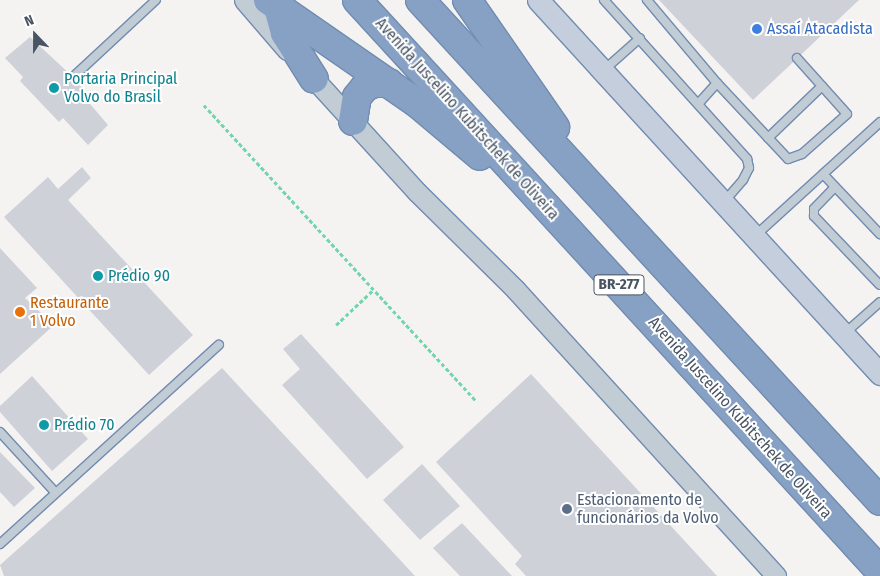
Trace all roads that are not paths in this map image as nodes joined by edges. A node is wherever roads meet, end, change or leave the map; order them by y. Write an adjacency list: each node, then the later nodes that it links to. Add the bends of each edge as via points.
1 (156, 0): 13 (lane)
2 (244, 0): 14 (street)
3 (357, 0): 34 (highway, Avenida Juscelino Kubitschek de Oliveira / BR-277)
4 (420, 0): 25 (highway, BR-277)
5 (467, 0): 25 (highway)
6 (604, 0): 10 (lane)
7 (647, 0): 16 (lane)
8 (540, 1): 12 (main road)
9 (273, 4): 14 (highway, via 285,33); 15 (highway)
10 (640, 38): 12 (lane); 18 (lane)
11 (797, 58): 17 (lane)
12 (603, 71): 24 (main road)
13 (73, 77)
14 (314, 79): 19 (street)
15 (389, 83): 19 (highway, via 365,87 357,97); 34 (highway, via 441,122 494,170)
16 (717, 83): 18 (lane); 21 (lane)
17 (822, 86): 21 (lane); 21 (lane, via 848,114 797,157 788,158)
18 (699, 103): 24 (lane, via 747,159 749,168 743,180)
19 (353, 121): 39 (street, via 417,192 515,289)
20 (879, 124): 22 (lane)
21 (768, 138)
22 (823, 174): 23 (lane); 27 (lane)
23 (835, 187): 26 (lane); 28 (lane, via 814,208 814,216)
24 (724, 203): 27 (main road)
25 (614, 212): 36 (highway, BR-277)
26 (880, 234)
27 (755, 237): 30 (main road)
28 (880, 285)
29 (880, 302): 30 (lane)
30 (844, 334): 32 (main road)
31 (219, 345): 35 (lane)
32 (875, 365)
33 (0, 432): 35 (lane)
34 (804, 488): 38 (highway, Avenida Juscelino Kubitschek de Oliveira / BR-277)
35 (55, 492): 37 (lane)
36 (880, 502)
37 (0, 544)
38 (880, 571)
39 (776, 576)

